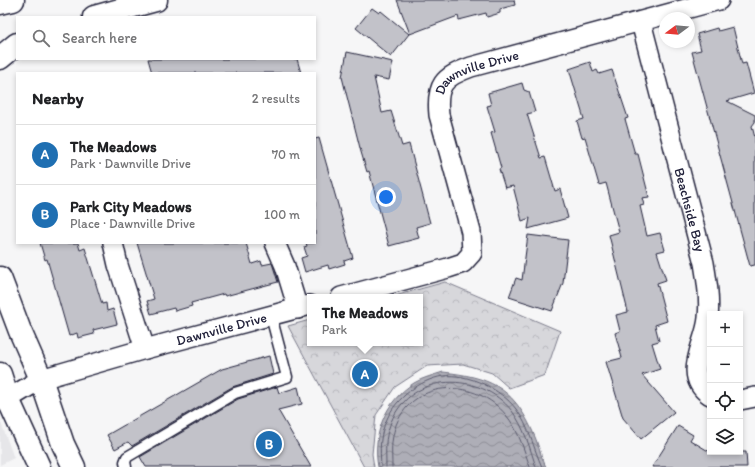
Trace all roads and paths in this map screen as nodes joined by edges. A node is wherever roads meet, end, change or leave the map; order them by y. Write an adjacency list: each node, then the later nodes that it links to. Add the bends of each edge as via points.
1 (13, 0): 4 (street)
2 (156, 0): 5 (street)
3 (720, 0): 6 (street, Dawnville Drive)
4 (0, 3)
5 (98, 16)
6 (641, 22): 14 (street, Dawnville Drive, via 471,67 456,72 442,82 437,98 439,115 471,232 472,253 463,263); 20 (street, Beachside Bay, via 709,289 708,319 695,365 700,384)
7 (16, 38): 8 (street)
8 (0, 43)
9 (16, 45): 10 (street)
10 (0, 58)
11 (113, 244): 17 (street)
12 (275, 244): 15 (street, Dawnville Drive)
13 (0, 278): 19 (street)
14 (352, 294)
15 (304, 307): 16 (street, Dawnville Drive)
16 (271, 316): 17 (street, Dawnville Drive); 26 (lane, via 287,377 235,393 127,457)
17 (145, 349): 19 (street, Dawnville Drive)
18 (0, 374): 23 (street)
19 (41, 379): 23 (street, Dawnville Drive); 25 (street, via 63,444)
20 (707, 392)
21 (755, 397): 22 (street)
22 (743, 399)
23 (4, 400): 24 (street)
24 (39, 467)
25 (74, 467)
26 (126, 467)

